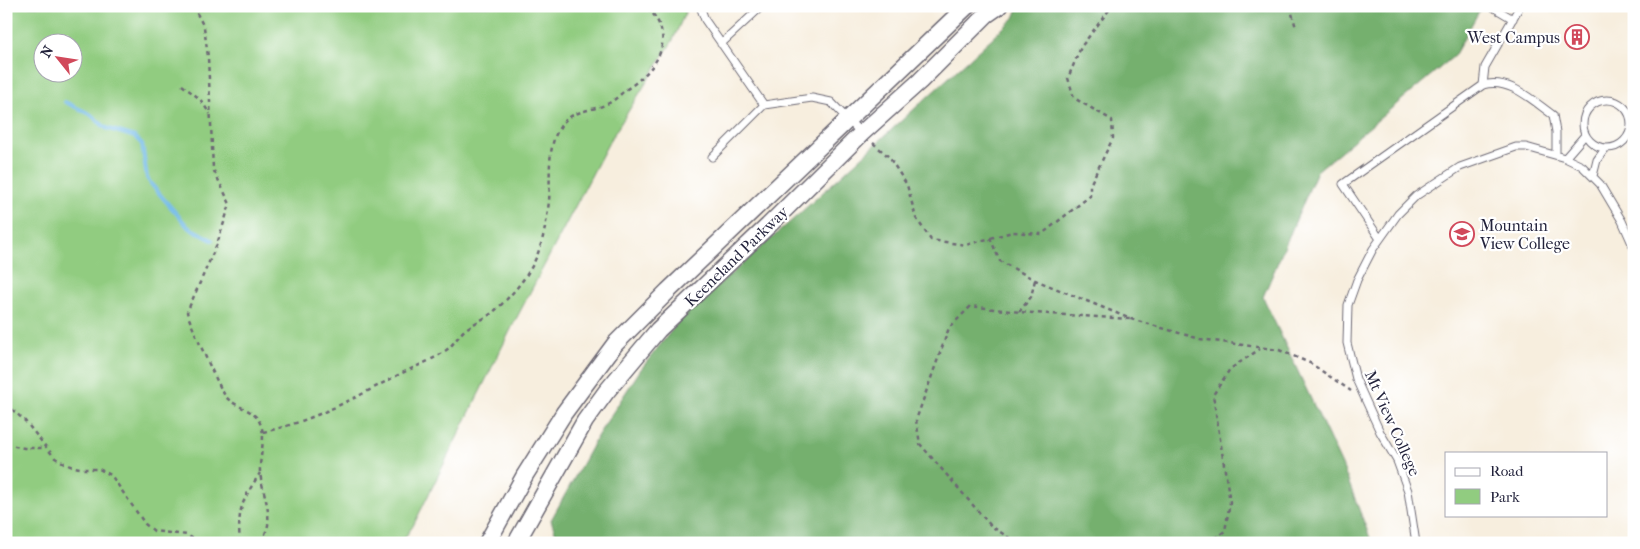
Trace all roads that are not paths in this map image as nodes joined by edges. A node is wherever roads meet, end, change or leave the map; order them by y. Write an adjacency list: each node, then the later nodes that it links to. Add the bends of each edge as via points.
1 (700, 6): 8 (lane)
2 (762, 6): 8 (lane)
3 (967, 6): 11 (street, Keeneland Parkway)
4 (999, 6): 12 (street, Keeneland Parkway)
5 (1491, 6): 7 (lane)
6 (1520, 6): 7 (lane)
7 (1513, 19): 9 (lane, via 1485,67)
8 (720, 44): 10 (lane)
9 (1483, 85): 15 (lane, via 1494,81 1511,86 1553,115); 19 (lane, via 1343,184)
10 (764, 105): 11 (lane, via 812,98 831,102); 16 (lane)
11 (849, 120): 12 (lane); 21 (street, Keeneland Parkway, via 615,344 564,412)
12 (862, 133): 22 (street, Keeneland Parkway, via 641,349 585,421)
13 (1585, 135): 14 (lane); 14 (lane, via 1584,118 1589,108 1604,100 1616,101 1630,114 1632,122 1624,142); 17 (lane)
14 (1605, 149): 18 (lane, via 1596,160)
15 (1556, 155): 17 (lane, Mt View College); 19 (lane, Mt View College, via 1516,147 1460,167 1410,200)
16 (712, 157)
17 (1565, 158): 18 (lane, Mt View College)
18 (1593, 176): 20 (lane, Mt View College, via 1622,221)
19 (1380, 239): 25 (lane, Mt View College, via 1357,280 1348,305 1347,343 1356,379 1397,461 1408,491)
20 (1634, 248)
21 (525, 475): 22 (street); 23 (street, Keeneland Parkway)
22 (547, 486): 24 (street, Keeneland Parkway)
23 (487, 543)
24 (516, 543)
25 (1416, 543)

